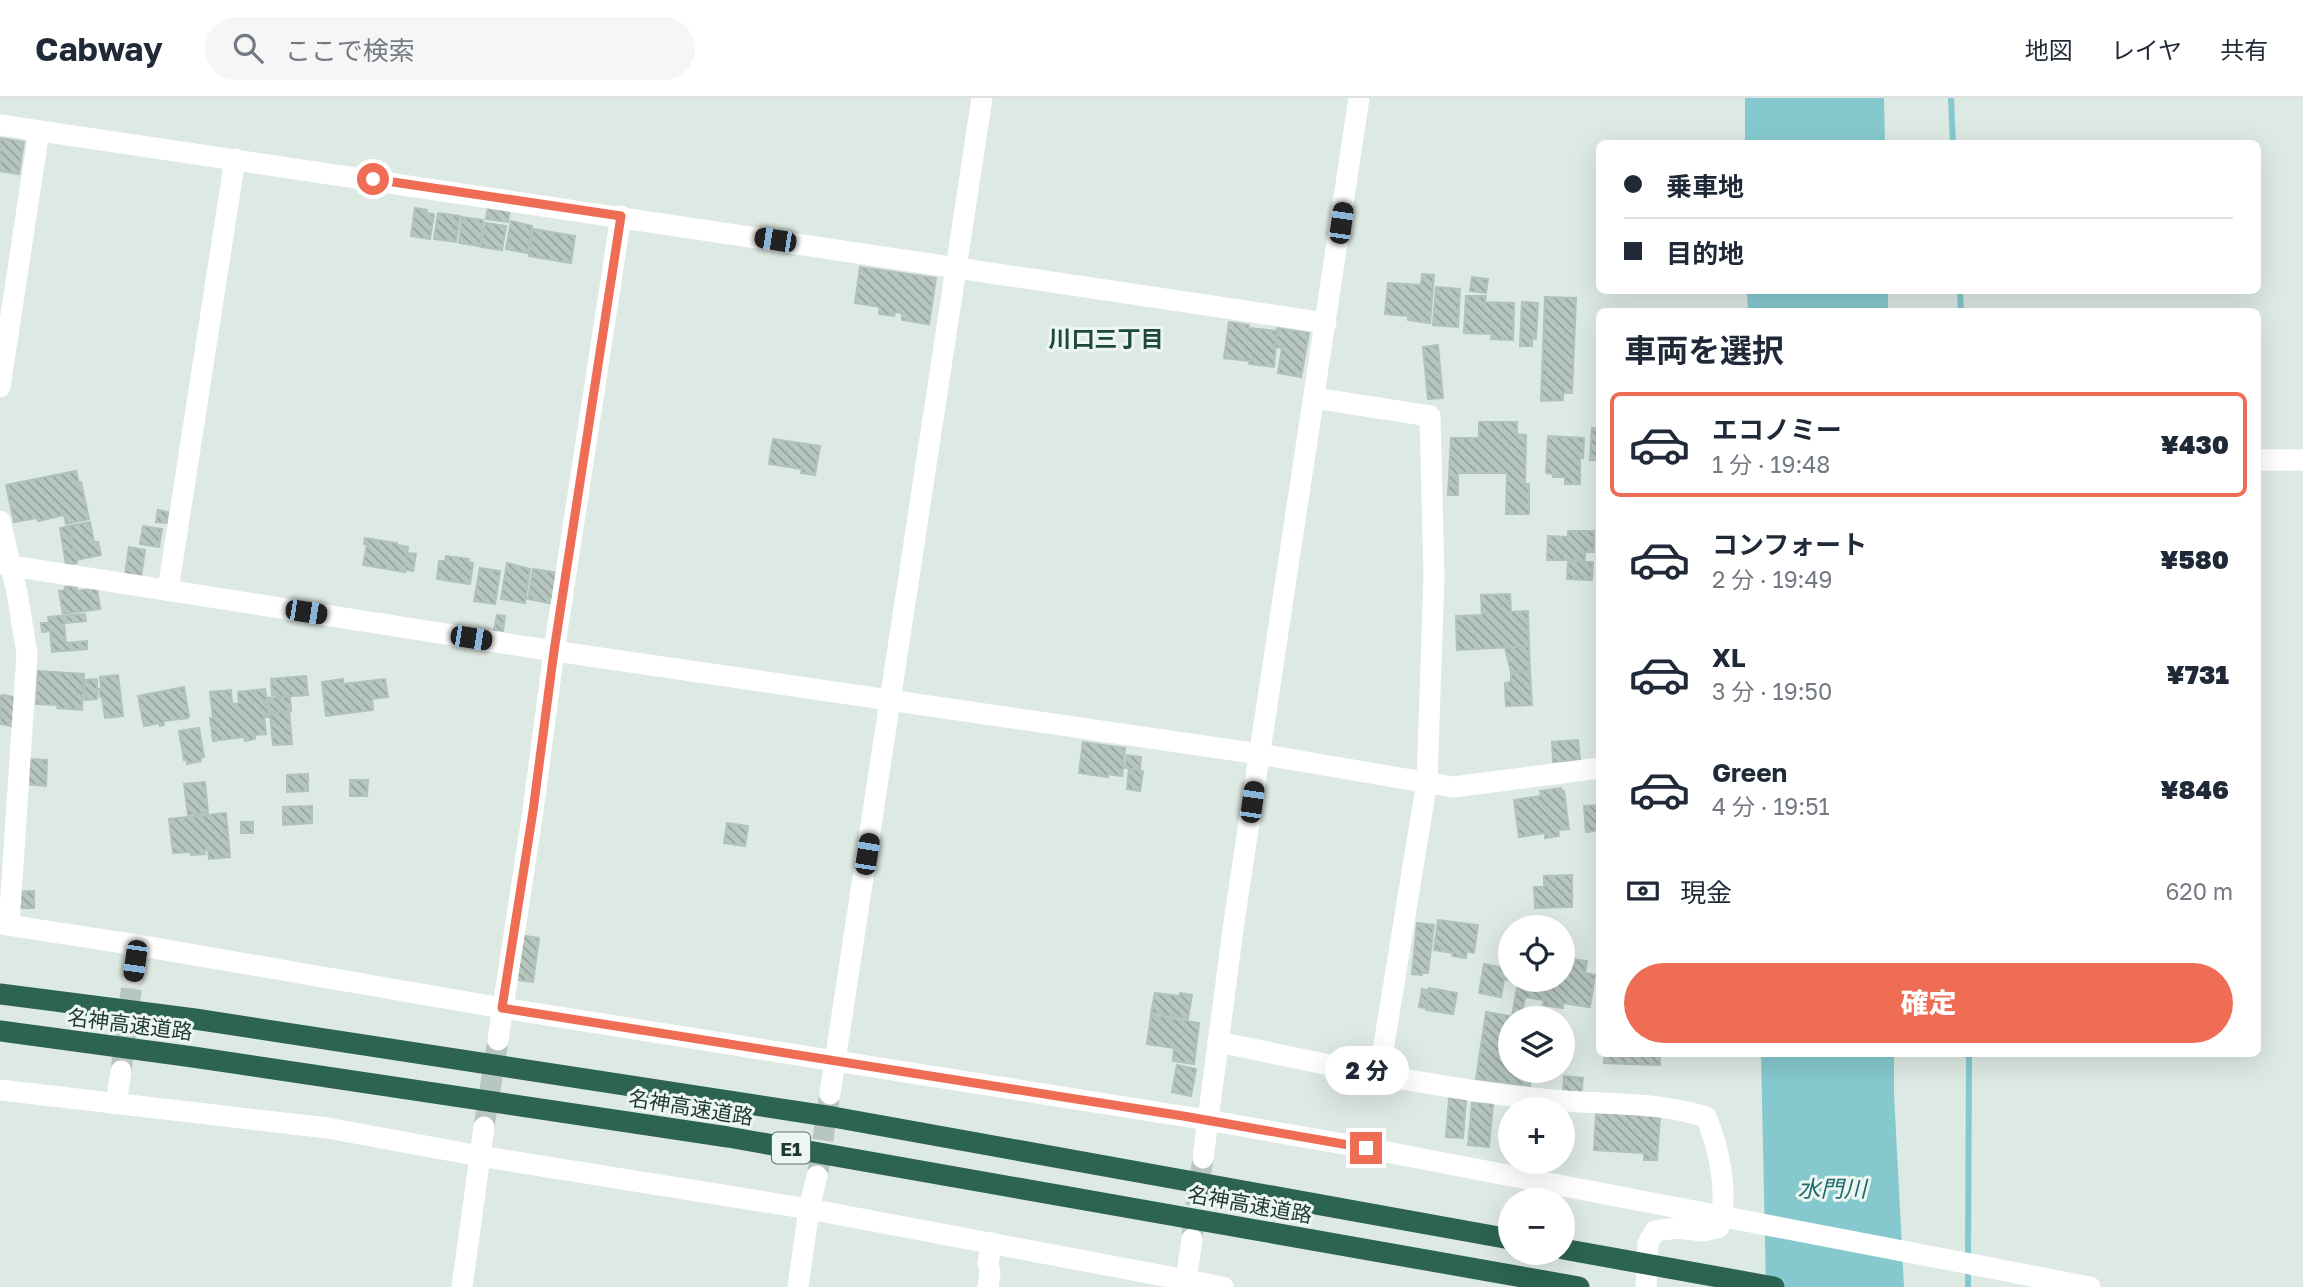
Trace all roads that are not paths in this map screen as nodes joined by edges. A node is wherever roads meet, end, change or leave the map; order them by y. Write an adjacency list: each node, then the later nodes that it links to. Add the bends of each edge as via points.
1 (982, 98): 7 (street)
2 (1359, 98): 8 (street)
3 (0, 125): 4 (street)
4 (39, 131): 5 (street); 9 (street)
5 (235, 159): 6 (street); 15 (street)
6 (621, 216): 7 (street); 16 (street)
7 (955, 268): 8 (street); 17 (street)
8 (1326, 323): 10 (street)
9 (0, 387)
10 (1314, 398): 18 (street); 20 (street, via 1430,416 1434,576)
11 (2261, 460): 12 (street)
12 (2303, 460)
13 (0, 522): 14 (street)
14 (5, 565): 15 (street); 21 (street, via 17,592 27,654)
15 (168, 590): 16 (street)
16 (554, 651): 17 (street); 26 (street)
17 (892, 700): 18 (street); 31 (street)
18 (1259, 754): 20 (street); 29 (street)
19 (1596, 769): 20 (street, via 1453,787)
20 (1427, 781): 33 (street)
21 (4, 925): 22 (street)
22 (137, 945): 23 (street); 26 (street)
23 (133, 976)
24 (0, 985): 30 (highway, via 302,1026)
25 (0, 994): 30 (highway, 名神高速道路 / E1)
26 (502, 1008): 28 (street); 31 (street)
27 (0, 1031): 54 (highway, 名神高速道路 / E1, via 728,1137)
28 (498, 1040)
29 (1218, 1042): 33 (street); 37 (street)
30 (444, 1056): 44 (highway, 名神高速道路 / E1, via 834,1117)
31 (834, 1060): 35 (street); 37 (street)
32 (121, 1071): 36 (street)
33 (1379, 1075): 43 (street, via 1555,1101 1629,1103 1706,1117 1716,1139)
34 (0, 1090): 36 (street)
35 (830, 1094)
36 (116, 1104): 39 (street, via 327,1128)
37 (1207, 1120): 40 (street); 43 (street)
38 (484, 1127): 39 (street)
39 (480, 1156): 42 (street); 50 (street)
40 (1203, 1158)
41 (817, 1176): 42 (street)
42 (809, 1209): 46 (street); 51 (street)
43 (1722, 1217): 49 (street); 55 (street, via 1719,1227 1703,1231 1655,1231 1648,1243)
44 (1498, 1237)
45 (1192, 1239): 48 (street)
46 (992, 1243): 48 (street); 52 (street)
47 (1575, 1251): 56 (highway)
48 (1186, 1283): 53 (street)
49 (2067, 1285): 57 (street)
50 (462, 1287)
51 (798, 1287)
52 (988, 1287)
53 (1223, 1287)
54 (1578, 1287)
55 (1646, 1287)
56 (1773, 1287)
57 (2090, 1287)

